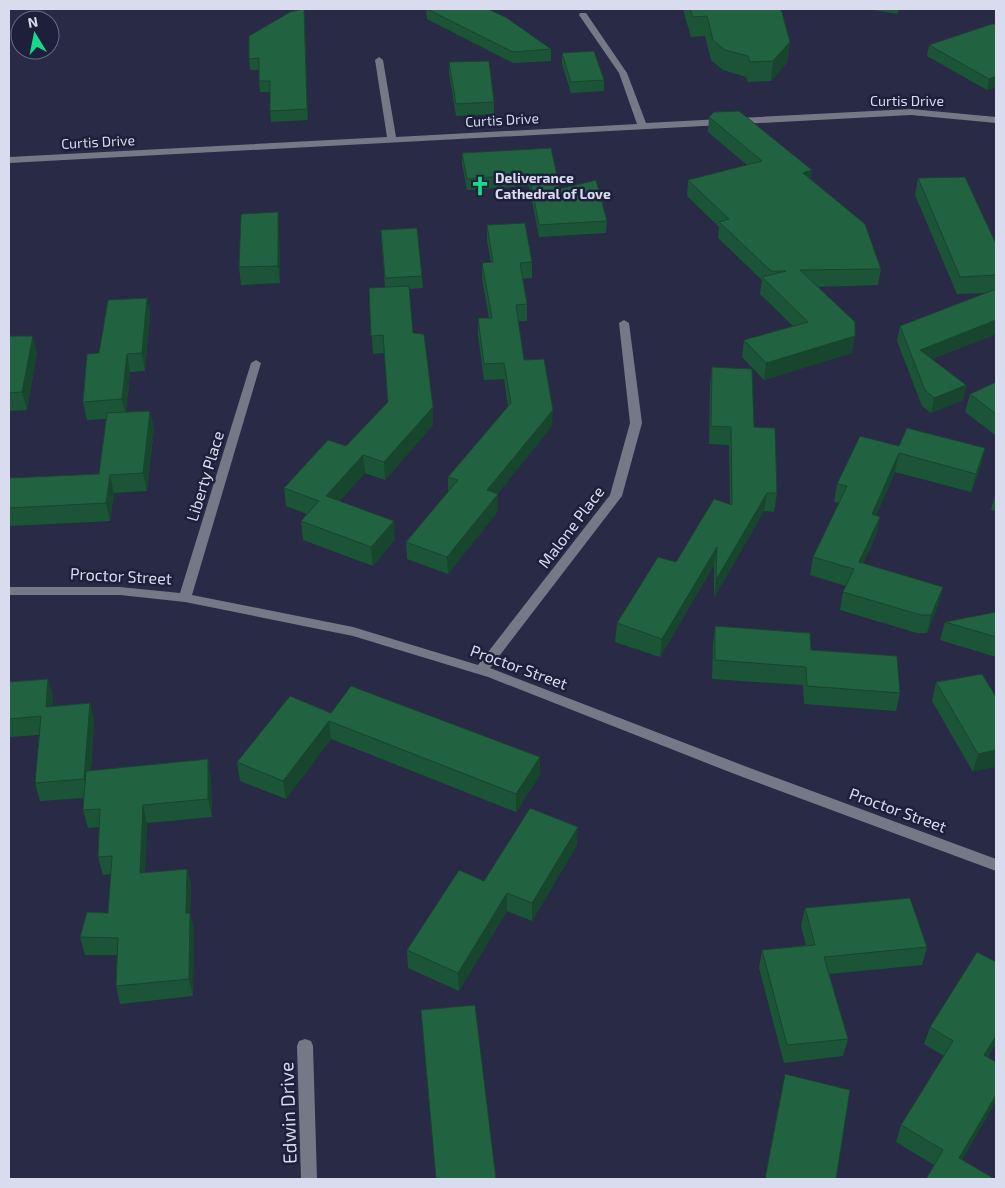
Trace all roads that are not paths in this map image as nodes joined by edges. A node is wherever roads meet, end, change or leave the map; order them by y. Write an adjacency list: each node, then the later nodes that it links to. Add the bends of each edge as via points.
1 (583, 15): 4 (street, via 623,73)
2 (379, 60): 5 (street)
3 (996, 120): 4 (street, Curtis Drive, via 911,112)
4 (642, 126): 5 (street, Curtis Drive)
5 (392, 141): 6 (street, Curtis Drive)
6 (9, 160)
7 (624, 323): 11 (street, Malone Place, via 636,423 616,496)
8 (256, 362): 10 (street, Liberty Place)
9 (9, 591): 10 (street, Proctor Street, via 120,591)
10 (185, 598): 11 (street, Proctor Street, via 353,632)
11 (481, 670): 12 (street, Proctor Street)
12 (996, 865)
13 (306, 1046): 14 (street, Edwin Drive)
14 (309, 1179)

